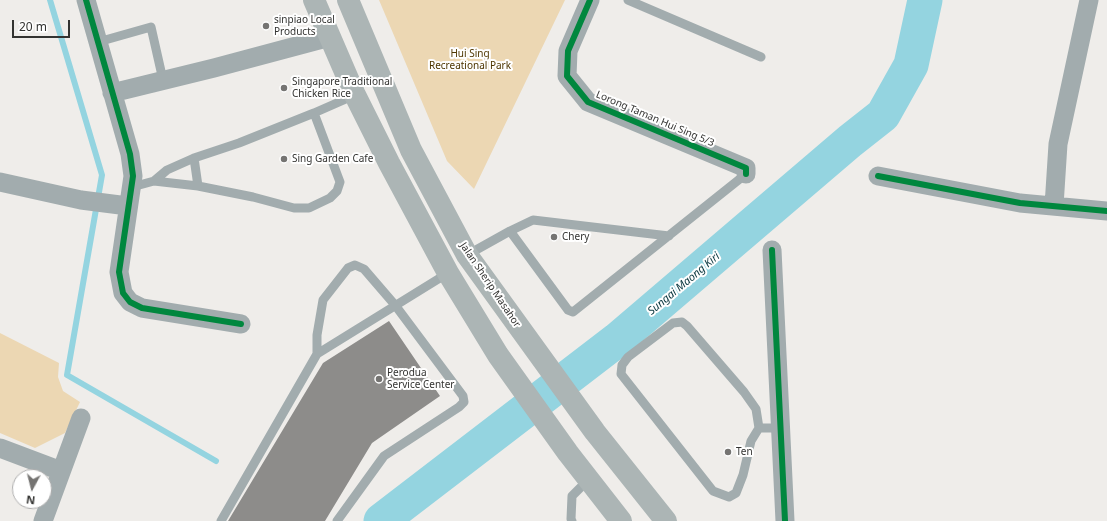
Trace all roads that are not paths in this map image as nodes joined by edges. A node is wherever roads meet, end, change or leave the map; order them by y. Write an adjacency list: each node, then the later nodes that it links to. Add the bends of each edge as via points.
1 (86, 0): 8 (street)
2 (314, 0): 7 (main road)
3 (348, 0): 27 (main road, Jalan Sherip Masahor, via 411,150)
4 (590, 0): 15 (street, Lorong Taman Hui Sing 5/3, via 568,51 567,76 588,102 746,168)
5 (628, 0): 9 (lane)
6 (1088, 0): 22 (street, via 1058,144)
7 (330, 37): 10 (street); 12 (main road)
8 (98, 42): 10 (lane, via 151,27); 11 (street)
9 (761, 57)
10 (163, 80): 11 (street)
11 (112, 93): 20 (street, via 130,154)
12 (356, 95): 13 (lane); 28 (main road, via 389,164)
13 (314, 113): 14 (lane); 19 (lane, via 340,182 337,191 330,198 309,208 294,208)
14 (194, 158): 17 (lane, via 167,170); 19 (lane)
15 (746, 174): 25 (lane)
16 (878, 176): 22 (street, via 1020,203)
17 (154, 181): 19 (lane); 20 (lane)
18 (0, 182): 21 (street, via 81,200)
19 (198, 186)
20 (132, 187): 21 (street)
21 (123, 205): 30 (street, via 119,272 122,293 130,302 142,308)
22 (1054, 206): 23 (street)
23 (1107, 211)
24 (510, 231): 25 (lane, via 533,220); 25 (lane, via 568,310 574,312); 27 (lane)
25 (668, 236)
26 (772, 250): 34 (street)
27 (467, 255): 43 (main road, Jalan Sherip Masahor, via 595,432)
28 (448, 273): 29 (lane); 37 (main road, via 498,354)
29 (395, 305): 31 (lane); 31 (lane, via 364,269 355,265 348,268 323,300 317,334); 40 (lane, via 463,396 464,402 384,456)
30 (241, 324)
31 (317, 354): 39 (lane)
32 (81, 418): 36 (street)
33 (759, 428): 33 (lane, via 751,441 736,493 729,497 713,491 622,374 622,365 628,357 673,323 682,322 744,392 756,409); 34 (lane)
34 (781, 428): 44 (street)
35 (0, 448): 36 (street)
36 (61, 471): 38 (street)
37 (589, 480): 41 (lane, via 572,496); 42 (main road)
38 (43, 521)
39 (221, 521)
40 (337, 521)
41 (572, 521)
42 (621, 521)
43 (666, 521)
44 (785, 521)

